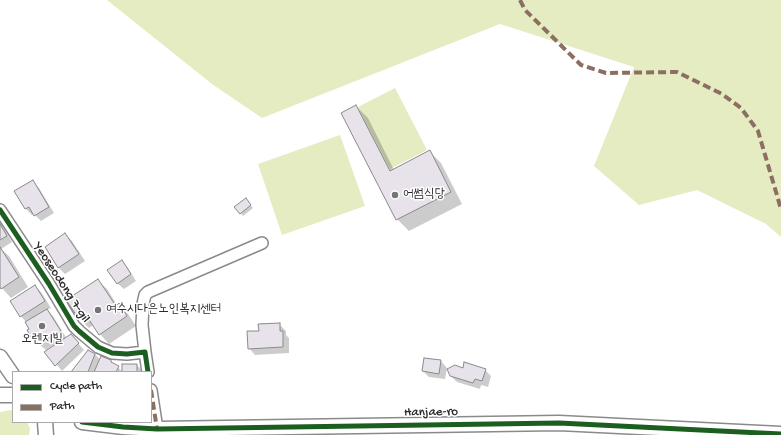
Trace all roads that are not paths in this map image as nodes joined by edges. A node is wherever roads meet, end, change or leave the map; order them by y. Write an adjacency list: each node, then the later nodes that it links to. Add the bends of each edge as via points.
1 (0, 210): 3 (street, Yeoseodong 7-gil, via 79,331 98,347 112,352)
2 (262, 243): 3 (street, via 148,292 143,299 142,314)
3 (145, 352): 5 (street)
4 (0, 357): 6 (street)
5 (148, 371)
6 (12, 375)
7 (0, 395): 8 (street)
8 (12, 395)
9 (152, 396): 12 (street)
10 (45, 423): 14 (street)
11 (90, 423): 12 (street, Hanjae-ro)
12 (157, 428): 13 (street, Hanjae-ro, via 551,422)
13 (781, 434)
14 (46, 435)

